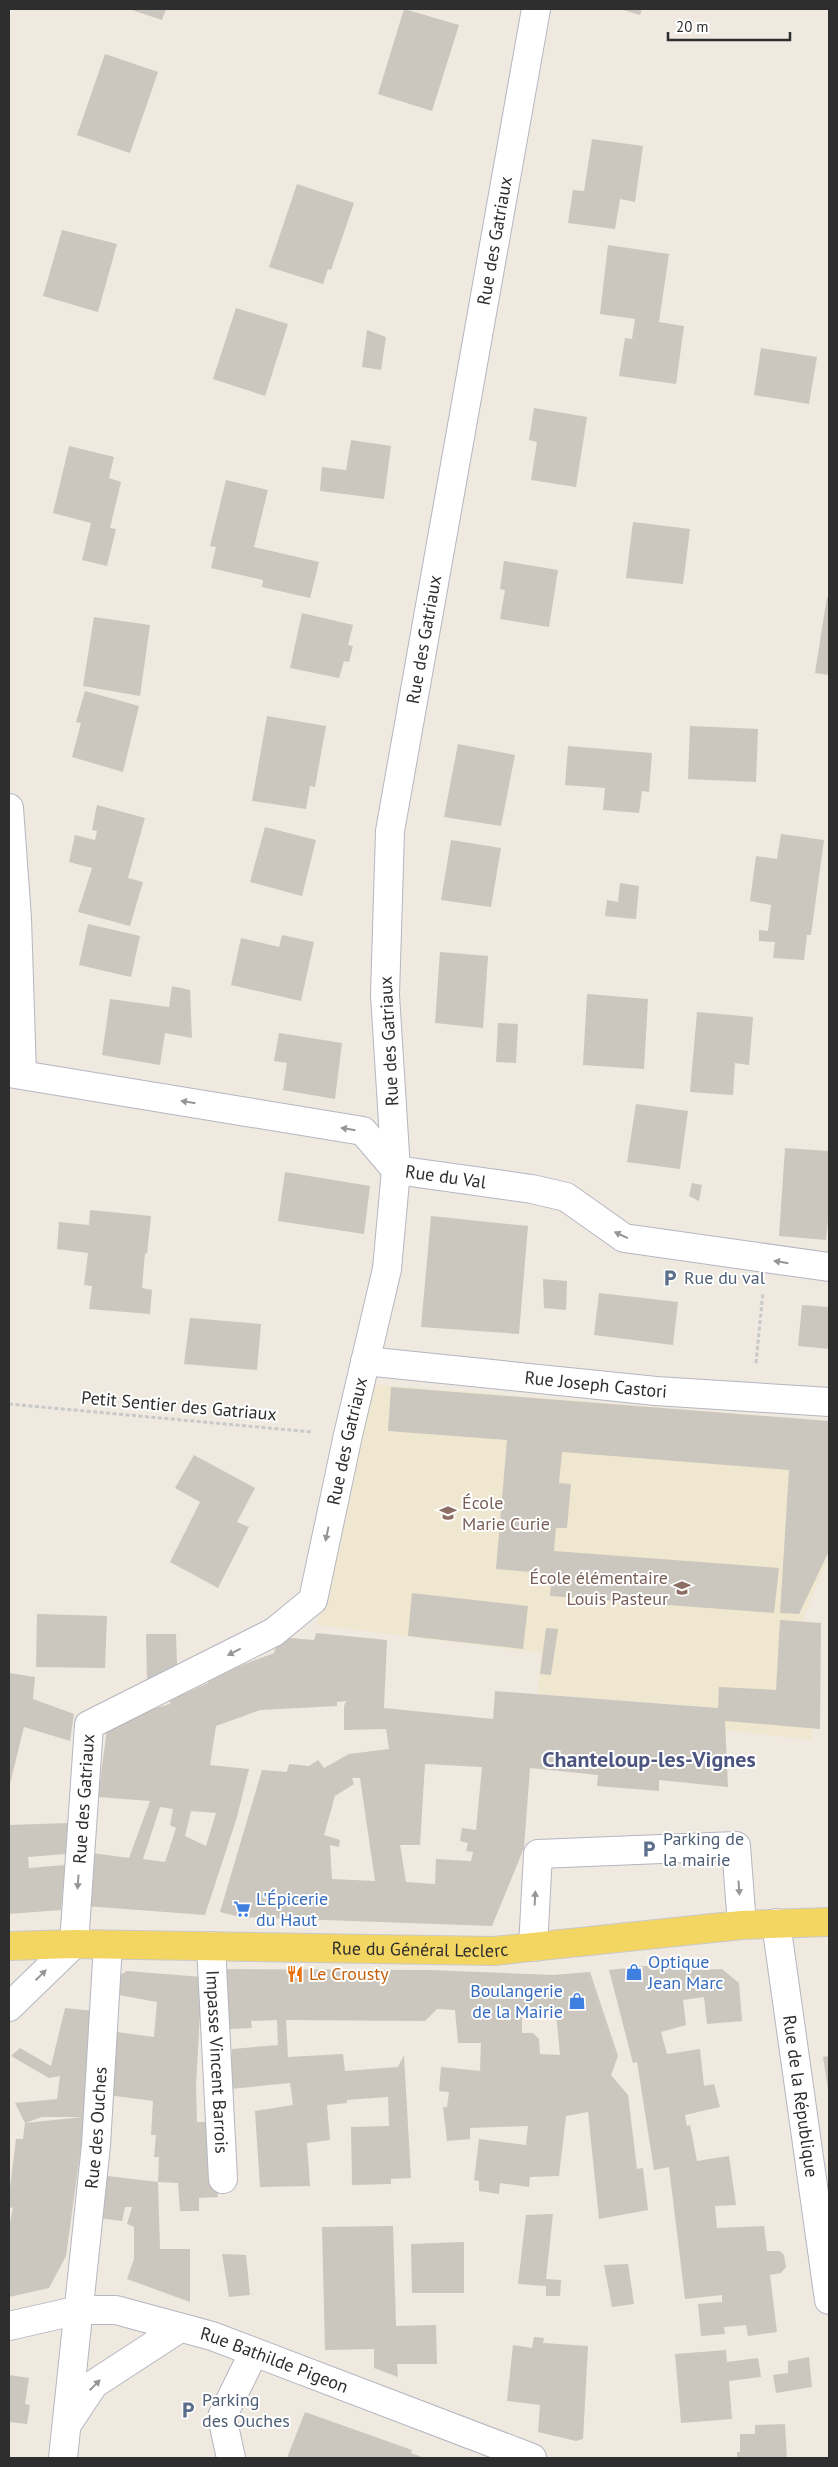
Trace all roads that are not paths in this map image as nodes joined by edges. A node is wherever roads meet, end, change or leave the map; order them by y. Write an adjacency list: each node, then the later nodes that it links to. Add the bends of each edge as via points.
1 (536, 9): 4 (street, Rue des Gatriaux, via 390,831 385,995)
2 (9, 808): 3 (street, via 17,918)
3 (15, 1073): 4 (street, Rue du Val, one-way to 3, via 363,1131)
4 (396, 1170): 5 (street, Rue du Val, one-way to 4, via 624,1238 566,1198 532,1189); 6 (street, Rue des Gatriaux, via 387,1269)
5 (829, 1267)
6 (365, 1362): 7 (street, Rue Joseph Castori, via 656,1391); 11 (street, Rue des Gatriaux, one-way to 11, via 313,1600 274,1632 89,1725)
7 (829, 1402)
8 (829, 1922): 9 (main road, Rue du Général Leclerc)
9 (776, 1923): 10 (main road, Rue du Général Leclerc); 18 (street, Rue de la République)
10 (742, 1925): 15 (main road, Rue du Général Leclerc); 15 (street, one-way to 10, via 538,1854 736,1846)
11 (74, 1944): 12 (main road, Rue du Général Leclerc); 13 (main road, Rue du Général Leclerc); 16 (street, one-way to 11)
12 (108, 1944): 14 (main road, Rue du Général Leclerc); 19 (street, Rue des Ouches, via 96,2146)
13 (9, 1946)
14 (211, 1946): 15 (main road, Rue du Général Leclerc, via 494,1951); 17 (street, Impasse Vincent Barrois)
15 (533, 1947)
16 (9, 2007)
17 (224, 2179)
18 (829, 2300)
19 (79, 2310): 20 (street, Rue Bathilde Pigeon); 21 (street, Rue Bathilde Pigeon, via 116,2310); 23 (street, Rue des Ouches)
20 (9, 2326)
21 (180, 2328): 22 (street, Rue Bathilde Pigeon); 23 (street, one-way to 21, via 94,2384)
22 (254, 2352): 25 (street, via 222,2417); 26 (street, Rue Bathilde Pigeon)
23 (67, 2424): 24 (street, Rue des Ouches)
24 (63, 2458)
25 (231, 2458)
26 (532, 2458)

